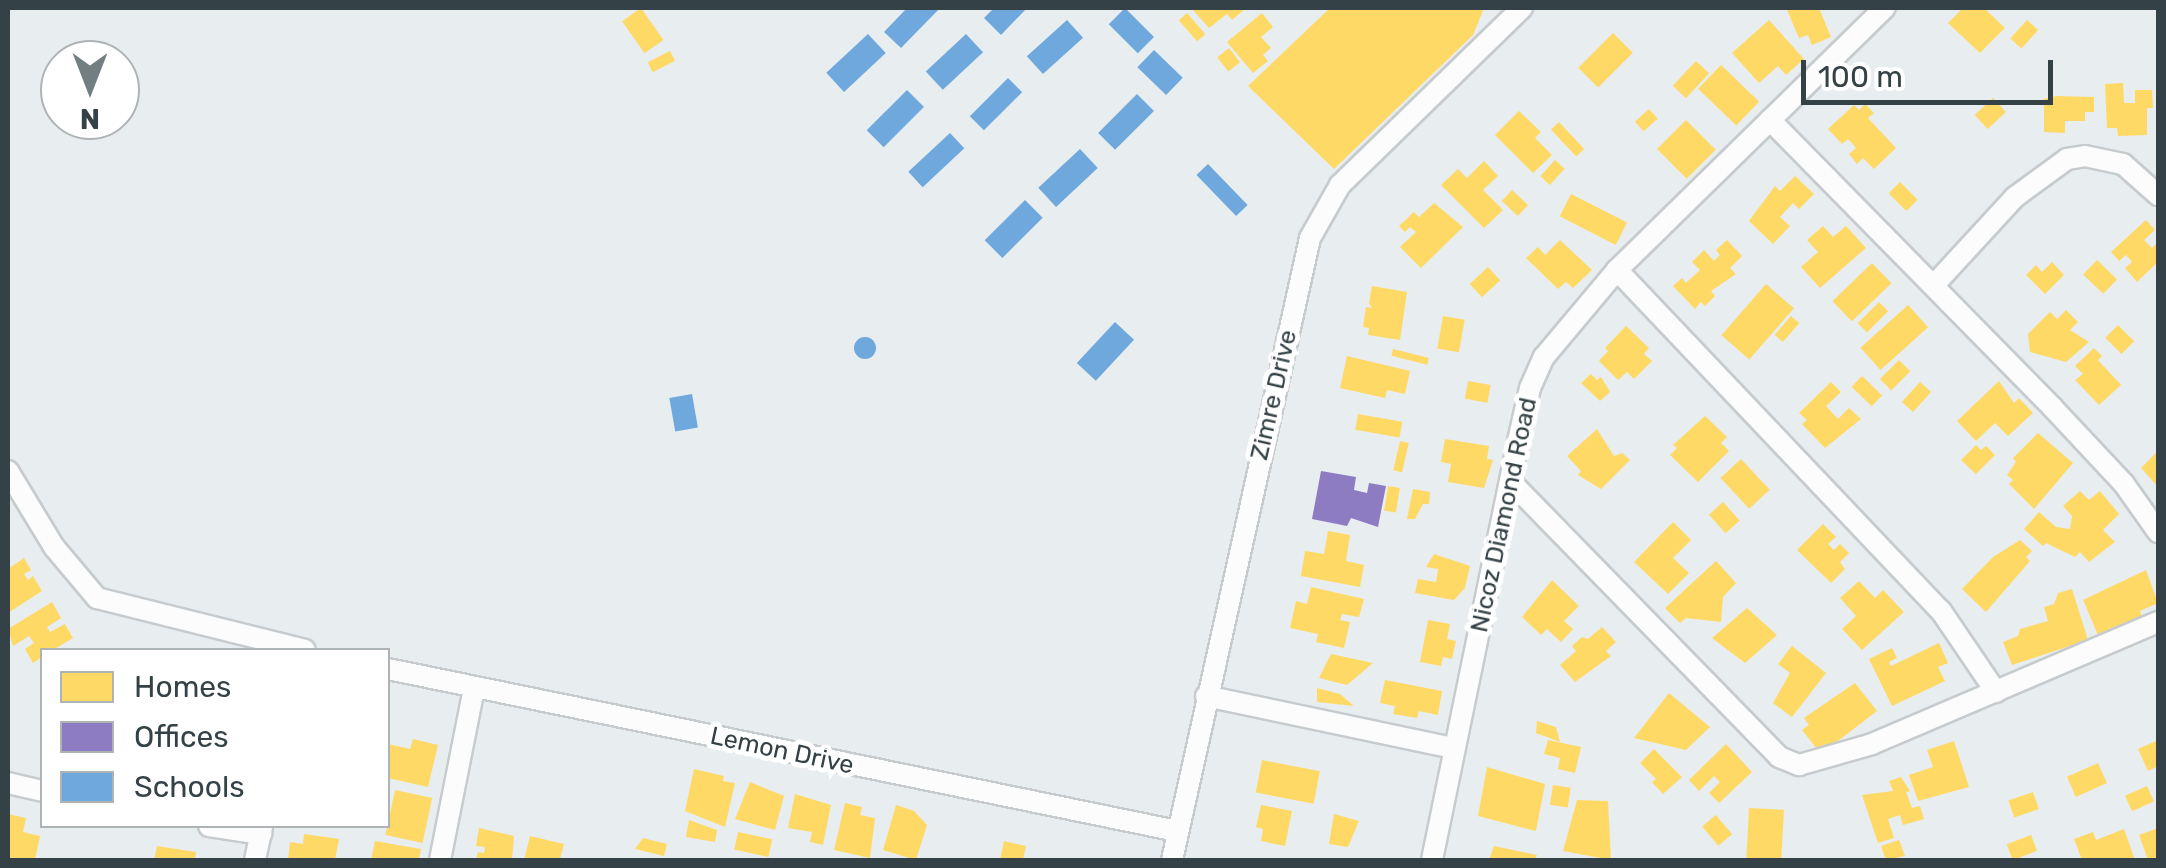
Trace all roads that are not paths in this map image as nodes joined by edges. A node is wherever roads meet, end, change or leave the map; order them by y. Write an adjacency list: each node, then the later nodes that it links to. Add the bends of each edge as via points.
1 (1886, 8): 3 (street, Nicoz Diamond Road)
2 (1517, 9): 15 (street, Zimre Drive, via 1340,185 1310,238)
3 (1770, 120): 5 (street, Nicoz Diamond Road); 6 (street)
4 (2158, 195): 6 (street, via 2123,164 2068,159 2015,197)
5 (1618, 270): 8 (street, Nicoz Diamond Road, via 1544,357 1530,388); 14 (street, via 1941,611)
6 (1934, 285): 9 (street, via 2124,484)
7 (8, 471): 11 (street, via 54,547 97,598)
8 (1510, 482): 14 (street, via 1788,762 1811,765); 16 (street, Nicoz Diamond Road)
9 (2158, 532)
10 (2158, 622): 14 (street)
11 (294, 648)
12 (390, 669): 13 (street, Lemon Drive)
13 (474, 688): 21 (street, Lemon Drive); 23 (street)
14 (1996, 692)
15 (1206, 696): 16 (street); 21 (street, Zimre Drive)
16 (1453, 748): 25 (street, Nicoz Diamond Road)
17 (8, 783): 18 (street)
18 (40, 791)
19 (236, 828): 20 (street)
20 (262, 830): 22 (street)
21 (1177, 831): 24 (street, Zimre Drive)
22 (255, 860)
23 (440, 860)
24 (1172, 860)
25 (1432, 860)

